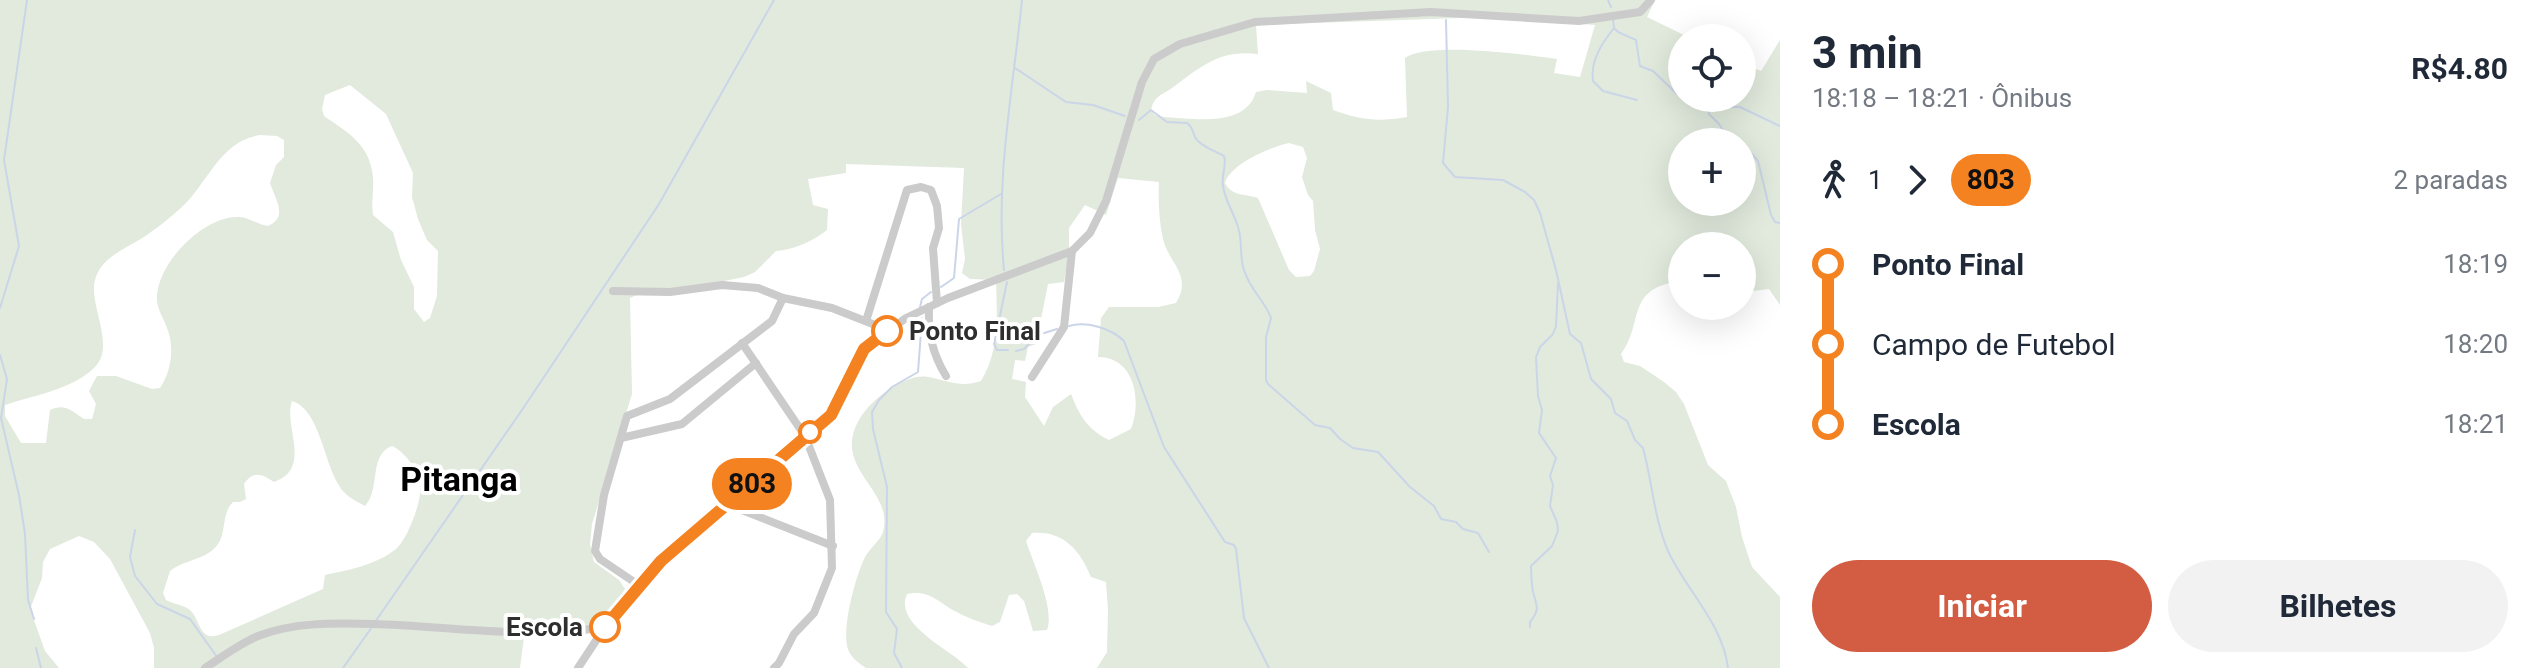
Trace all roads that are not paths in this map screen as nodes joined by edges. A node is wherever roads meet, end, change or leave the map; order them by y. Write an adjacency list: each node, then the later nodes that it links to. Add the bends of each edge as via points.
1 (1651, 0): 2 (street, via 1640,12 1579,21 1431,12 1255,22 1180,44 1154,59 1099,219)
2 (1072, 251): 5 (street); 11 (street, via 1064,327)
3 (613, 291): 4 (street, via 670,292 722,285 758,288)
4 (783, 298): 6 (street); 8 (street, via 772,321)
5 (933, 305): 6 (street, via 937,206 931,190 913,187 907,190); 7 (street); 10 (street, via 928,328 934,356)
6 (866, 321): 7 (street)
7 (888, 330): 12 (street, via 864,349 831,415)
8 (742, 343): 9 (street); 13 (street, via 670,399 627,416)
9 (756, 363): 12 (street); 13 (street, via 682,424)
10 (946, 376)
11 (1032, 377)
12 (805, 436): 14 (street); 15 (street, via 830,500)
13 (621, 438): 16 (street, via 595,551)
14 (729, 505): 15 (street); 16 (street, via 711,515)
15 (833, 546): 18 (street, via 832,568 814,613 794,634)
16 (640, 586): 17 (street)
17 (605, 627): 19 (street, via 539,632 317,624 257,636); 20 (street)
18 (780, 666)
19 (205, 668)
20 (578, 668)

